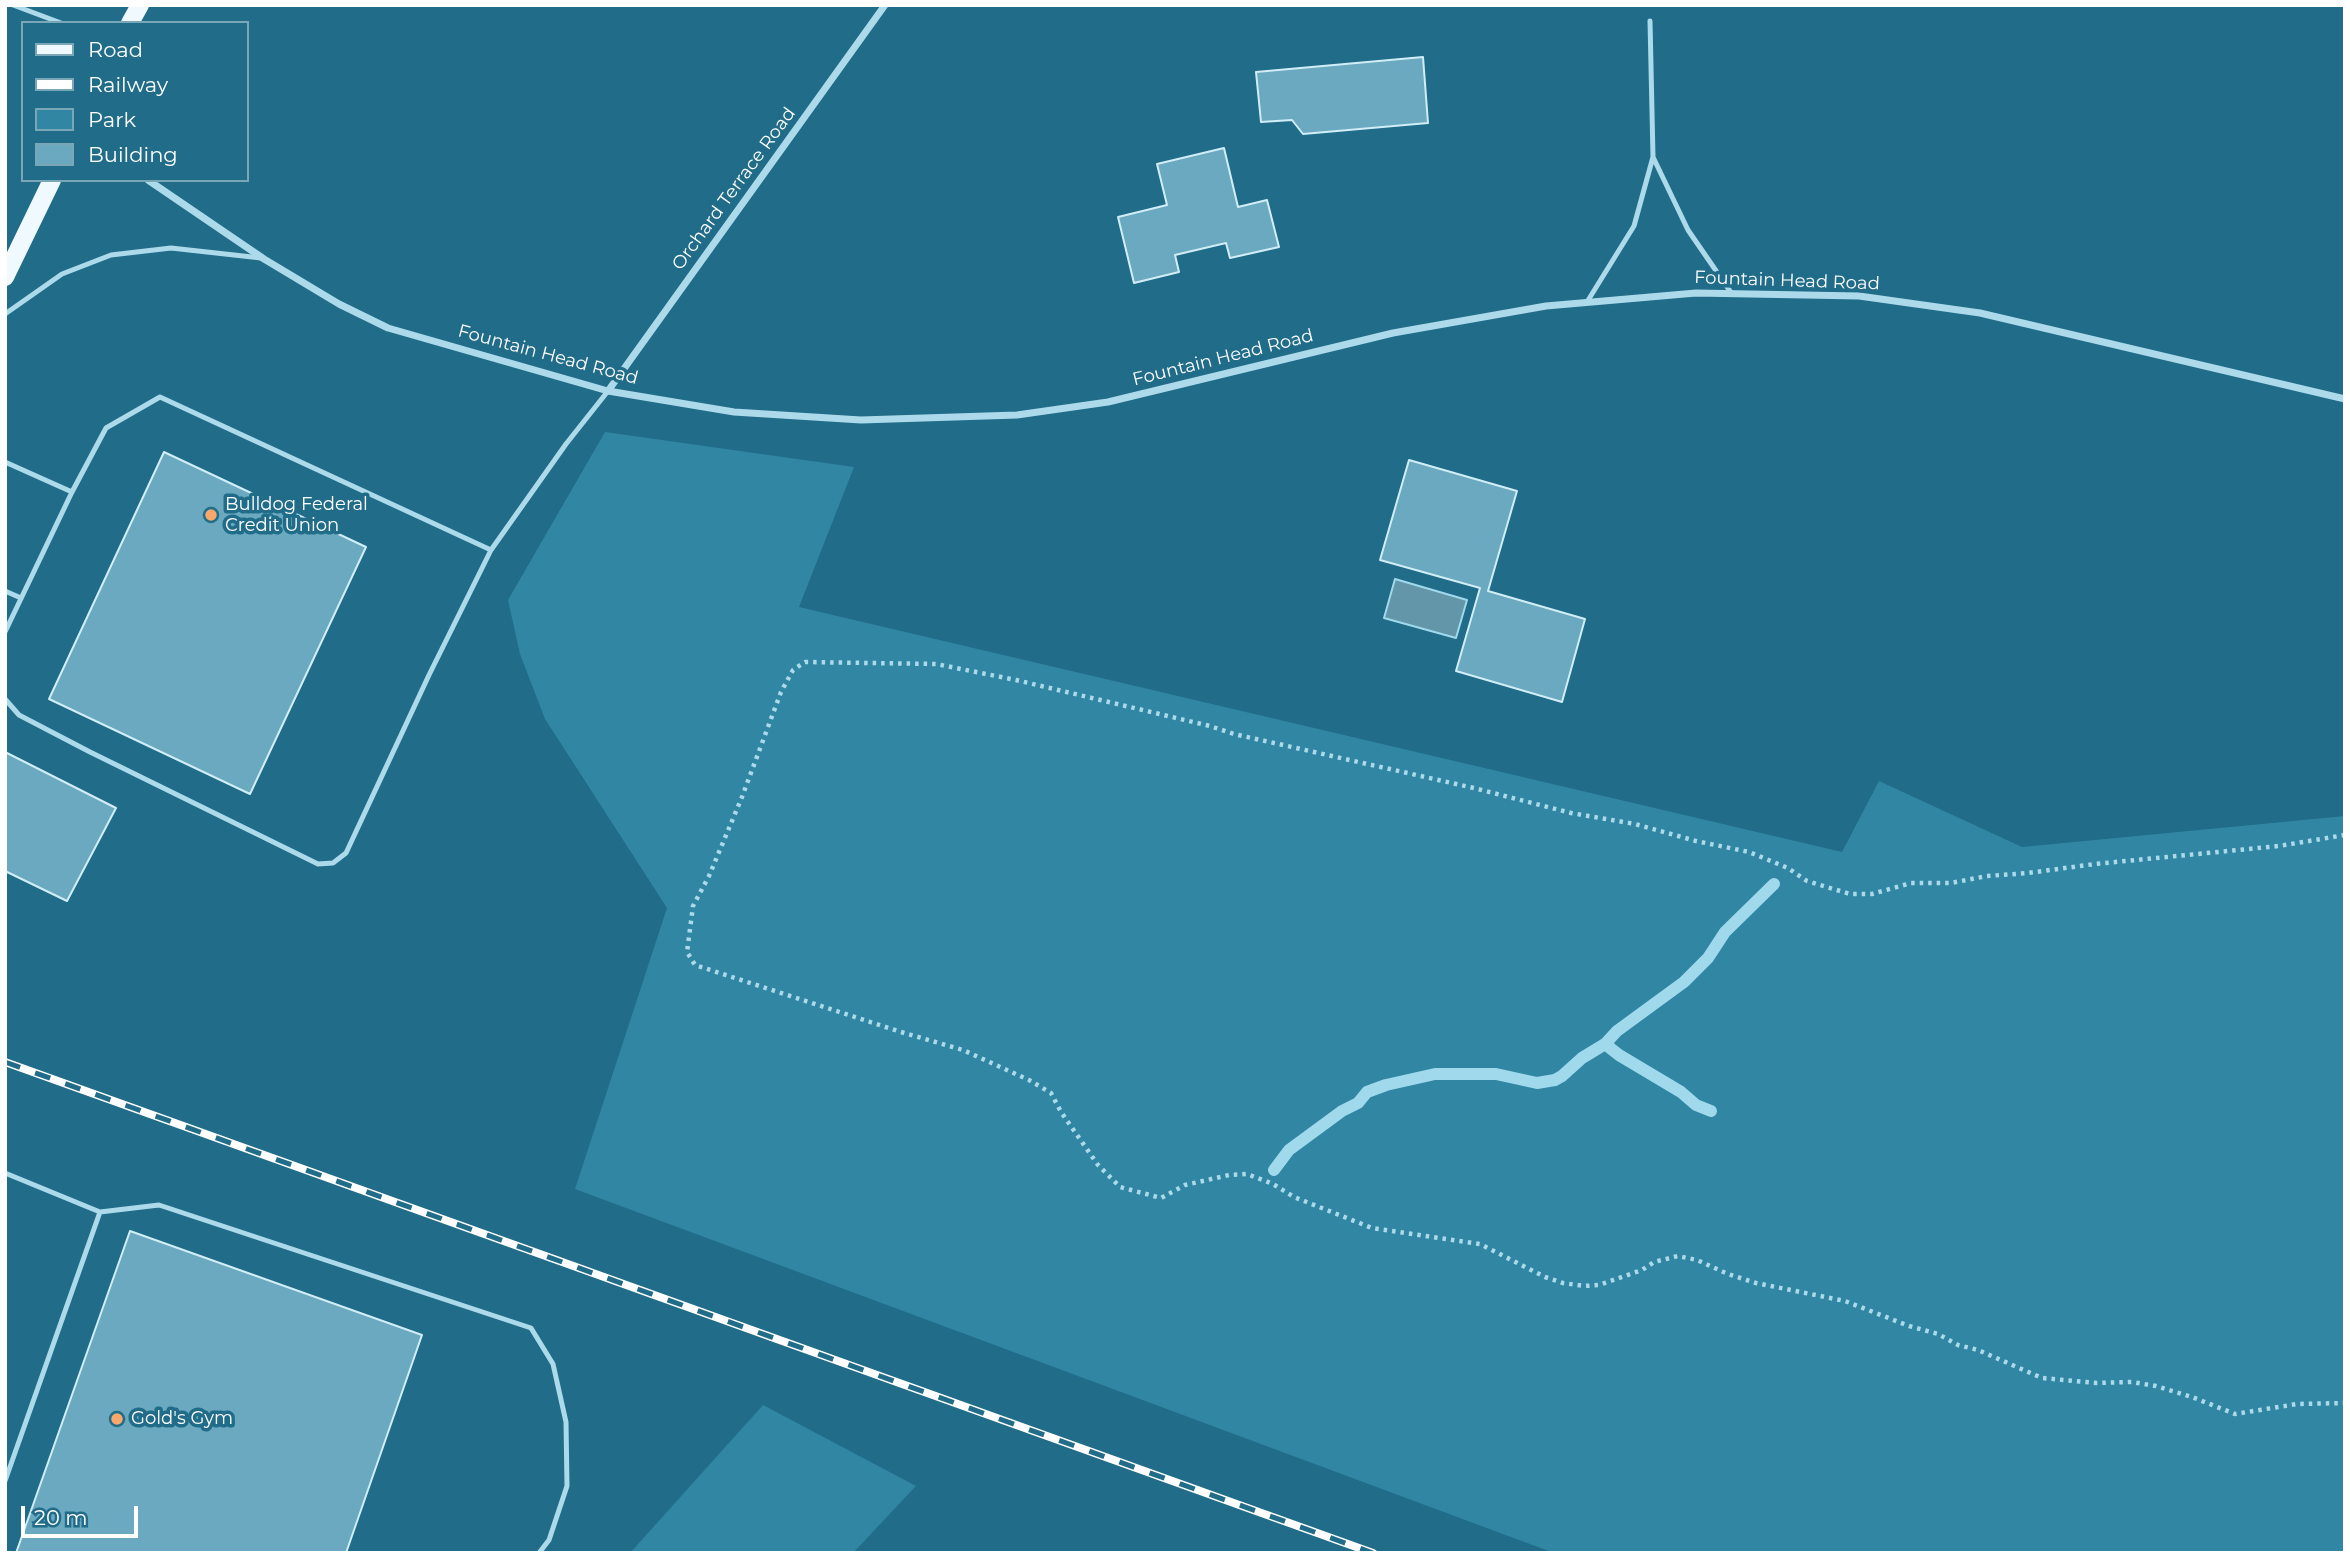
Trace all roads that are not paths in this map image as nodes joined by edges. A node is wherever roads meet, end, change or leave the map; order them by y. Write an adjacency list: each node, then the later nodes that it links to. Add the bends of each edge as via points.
1 (13, 5): 4 (lane)
2 (140, 5): 5 (main road)
3 (885, 5): 15 (street, Orchard Terrace Road)
4 (56, 21)
5 (131, 21)
6 (1650, 21): 7 (lane)
7 (1653, 157): 12 (lane, via 1688,230); 13 (lane, via 1634,226)
8 (51, 182): 11 (main road)
9 (151, 182): 10 (street, Fountain Head Road)
10 (264, 258): 14 (lane, via 171,248 111,255 62,274); 15 (street, Fountain Head Road, via 388,328)
11 (5, 277)
12 (1732, 294): 13 (street, Fountain Head Road); 16 (street, Fountain Head Road, via 1859,296 1980,313)
13 (1587, 302): 15 (street, Fountain Head Road, via 1393,333 1108,402 1017,415 848,419 734,412)
14 (5, 314)
15 (608, 391): 19 (lane)
16 (2345, 399)
17 (5, 462): 18 (lane)
18 (72, 492): 19 (lane, via 106,428 160,397); 21 (lane)
19 (491, 550): 23 (lane, via 346,853 333,863 318,864 90,752 19,715)
20 (5, 590): 21 (lane)
21 (20, 598): 22 (lane)
22 (5, 632)
23 (5, 699)
24 (5, 1172): 25 (lane)
25 (100, 1212): 26 (lane); 27 (lane, via 159,1205 531,1328 553,1364 566,1422 567,1486 549,1540)
26 (5, 1480)
27 (538, 1553)

